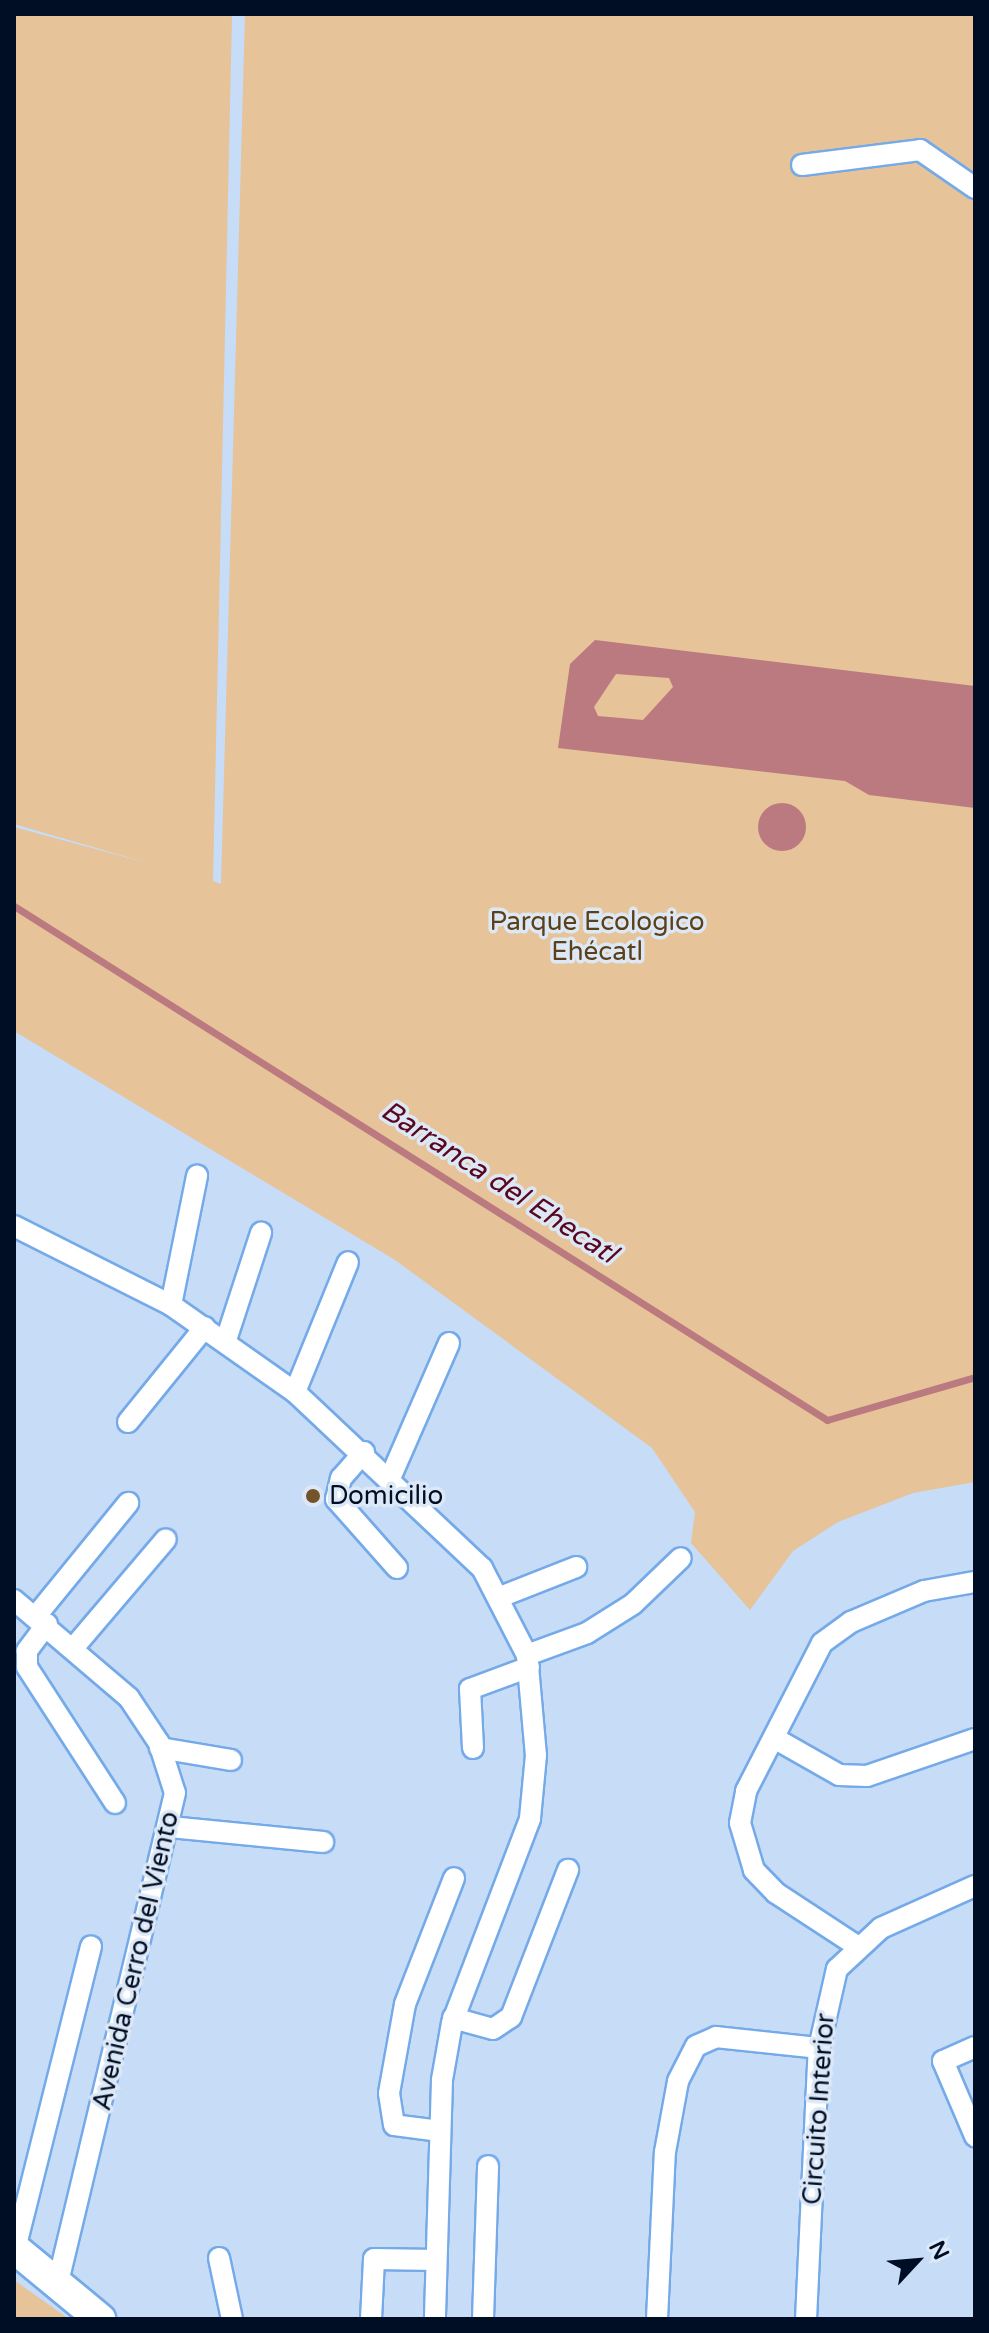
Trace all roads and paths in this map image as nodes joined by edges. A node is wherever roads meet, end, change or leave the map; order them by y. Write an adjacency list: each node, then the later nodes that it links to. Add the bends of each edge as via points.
1 (802, 165): 2 (street, via 920,150)
2 (975, 188)
3 (197, 1176): 7 (street)
4 (14, 1226): 7 (street)
5 (261, 1233): 9 (street)
6 (348, 1262): 11 (street)
7 (171, 1305): 8 (street)
8 (205, 1327): 9 (street); 12 (street)
9 (226, 1340): 11 (street)
10 (449, 1343): 14 (street)
11 (295, 1392): 13 (street)
12 (128, 1422)
13 (364, 1452): 14 (street); 19 (street, via 341,1478 336,1499)
14 (391, 1476): 21 (street, via 482,1568)
15 (128, 1503): 23 (street)
16 (166, 1539): 24 (street)
17 (681, 1558): 25 (street, via 598,1626)
18 (576, 1567): 21 (street)
19 (397, 1568)
20 (975, 1582): 26 (street, via 924,1591 851,1622 822,1643)
21 (500, 1597): 25 (street)
22 (14, 1600): 23 (street, Avenida Cerro del Viento)
23 (41, 1620): 24 (street, Avenida Cerro del Viento); 31 (street, via 27,1651 27,1667)
24 (75, 1646): 28 (street, Avenida Cerro del Viento, via 129,1698)
25 (528, 1661): 29 (street, via 470,1689); 39 (street, via 536,1755 530,1819)
26 (774, 1738): 27 (street, via 839,1775 867,1776); 38 (street, via 746,1791 743,1846 776,1893)
27 (975, 1739)
28 (160, 1748): 30 (street); 32 (street, Avenida Cerro del Viento, via 175,1793)
29 (473, 1748)
30 (231, 1760)
31 (115, 1803)
32 (170, 1827): 33 (street); 48 (street, Avenida Cerro del Viento)
33 (323, 1842)
34 (568, 1870): 39 (street, via 511,2017 493,2029)
35 (454, 1878): 42 (street, via 405,2004 389,2093 394,2125)
36 (975, 1886): 38 (street, Circuito Interior)
37 (91, 1946): 45 (street)
38 (857, 1946): 41 (street, Circuito Interior, via 837,1969)
39 (453, 2018): 42 (street)
40 (975, 2047): 43 (street, via 943,2061)
41 (819, 2048): 54 (street, via 716,2037 696,2046 678,2081 665,2152); 55 (street, Circuito Interior)
42 (440, 2131): 47 (street)
43 (975, 2136)
44 (488, 2166): 53 (street)
45 (14, 2249): 48 (main road)
46 (219, 2258): 50 (street)
47 (436, 2260): 51 (street, via 374,2259); 52 (street)
48 (57, 2286): 49 (main road)
49 (100, 2319)
50 (232, 2319)
51 (371, 2319)
52 (435, 2319)
53 (483, 2319)
54 (657, 2319)
55 (806, 2319)

